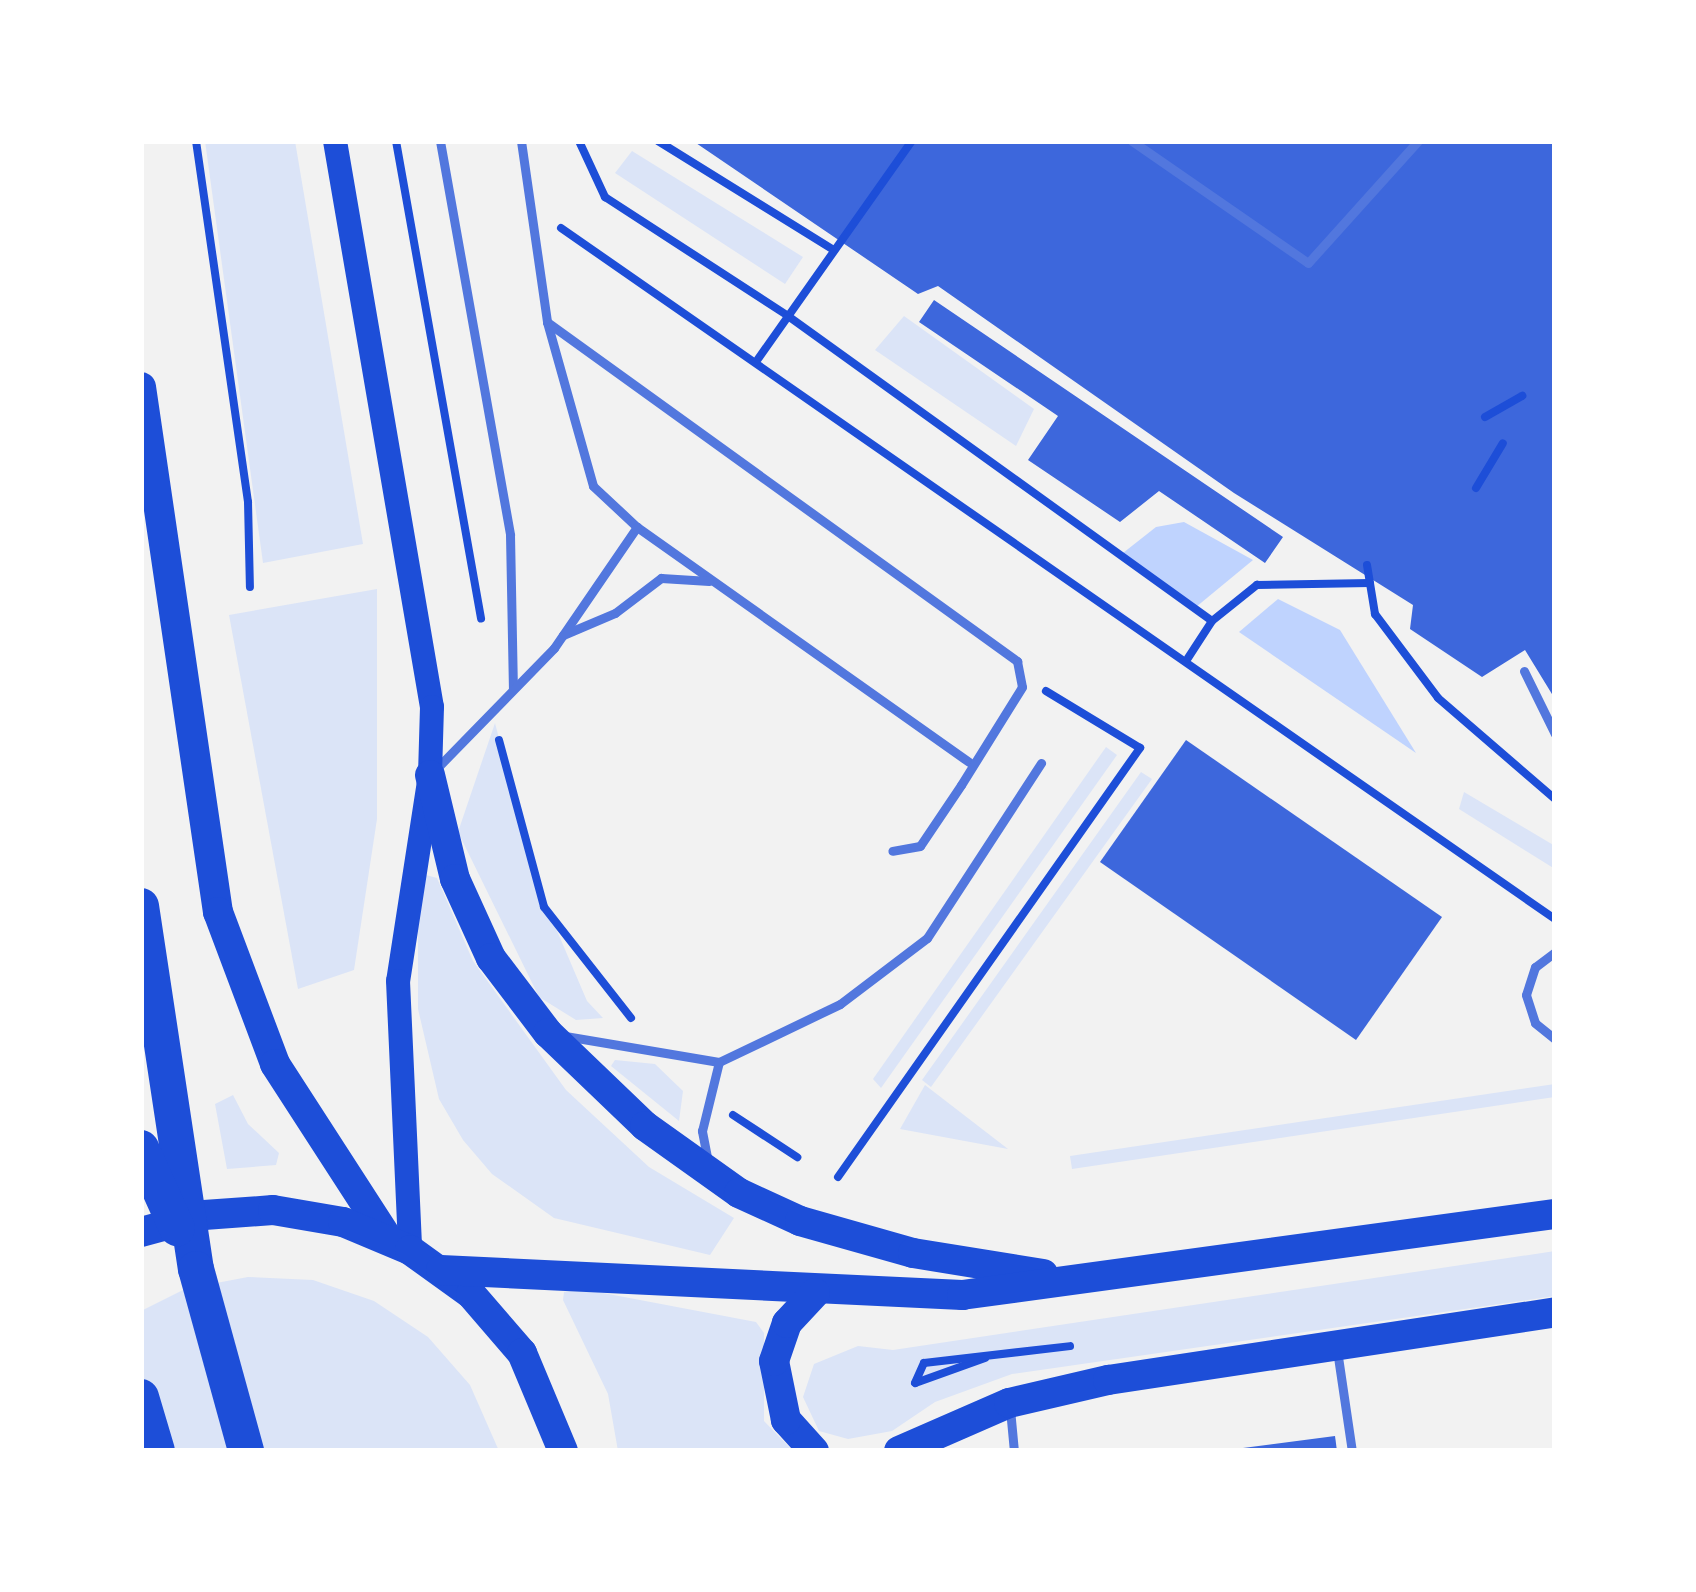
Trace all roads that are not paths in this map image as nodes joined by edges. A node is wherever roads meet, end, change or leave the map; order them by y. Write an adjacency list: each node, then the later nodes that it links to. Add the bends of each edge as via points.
1 (335, 141): 16 (main road, via 432,706)
2 (440, 141): 12 (lane, via 510,535)
3 (521, 141): 6 (lane)
4 (1132, 141): 5 (lane, via 1308,263)
5 (1418, 141)
6 (547, 322): 8 (lane, via 593,486); 14 (lane, via 1017,661 1023,677)
7 (141, 387): 27 (main road, via 218,912 275,1064)
8 (637, 527): 9 (lane); 10 (lane)
9 (715, 582): 10 (lane, via 661,578 615,613); 14 (lane)
10 (563, 635): 12 (lane)
11 (1524, 671): 13 (lane)
12 (513, 689): 16 (lane)
13 (1555, 734)
14 (969, 762): 17 (lane, via 920,845)
15 (1041, 763): 22 (lane, via 927,938 840,1004)
16 (430, 775): 20 (main road, via 455,879 479,936); 27 (main road, via 398,981)
17 (892, 851)
18 (141, 906): 28 (highway)
19 (1555, 952): 21 (lane, via 1535,967 1526,995 1535,1023)
20 (548, 1034): 22 (lane); 24 (main road, via 645,1126)
21 (1555, 1039)
22 (719, 1062): 24 (lane, via 702,1131)
23 (141, 1148): 28 (highway)
24 (710, 1172): 30 (main road, via 766,1207 876,1244)
25 (1555, 1214): 30 (main road)
26 (141, 1232): 27 (main road, via 204,1215 273,1210)
27 (400, 1245): 29 (main road)
28 (196, 1269): 37 (highway)
29 (441, 1270): 31 (main road); 38 (main road, via 522,1353)
30 (1103, 1280): 31 (main road, via 962,1295)
31 (815, 1293): 39 (main road, via 787,1323 773,1361 778,1402)
32 (1555, 1312): 33 (main road)
33 (1336, 1343): 35 (main road); 42 (lane)
34 (141, 1397): 36 (highway)
35 (1009, 1403): 40 (main road); 41 (lane)
36 (157, 1451)
37 (246, 1451)
38 (563, 1451)
39 (814, 1451)
40 (898, 1451)
41 (1014, 1451)
42 (1352, 1451)

